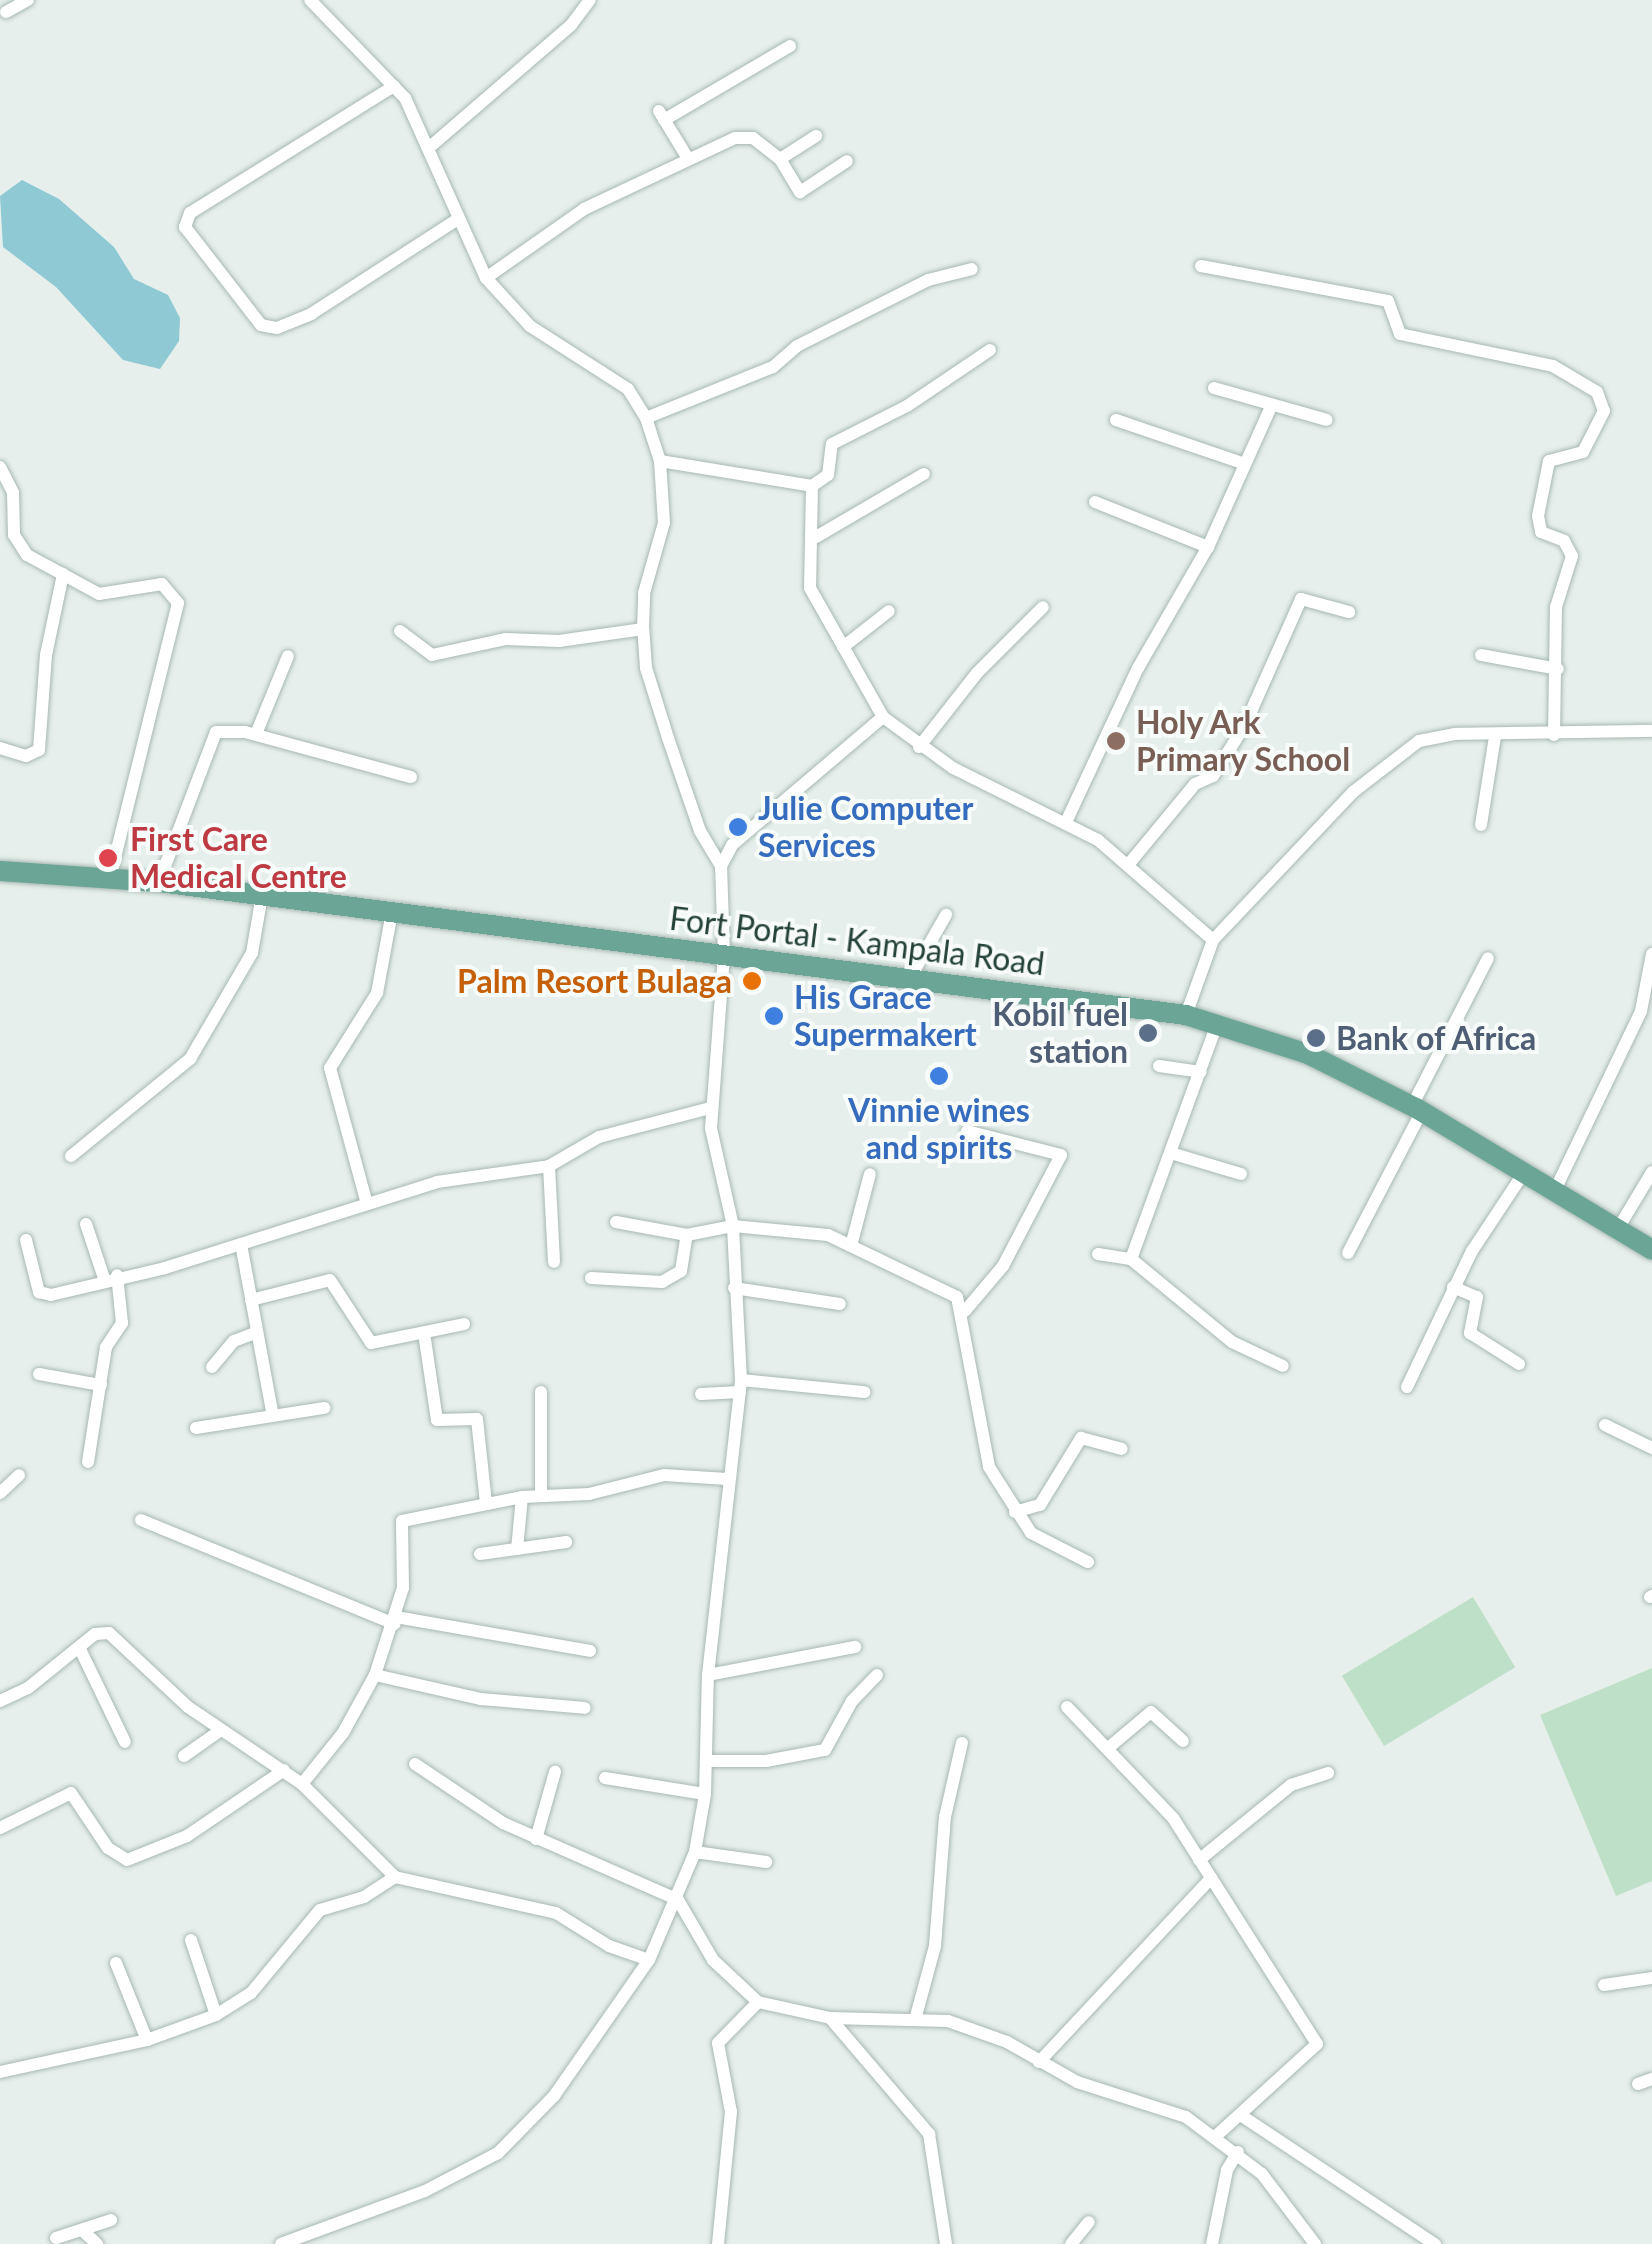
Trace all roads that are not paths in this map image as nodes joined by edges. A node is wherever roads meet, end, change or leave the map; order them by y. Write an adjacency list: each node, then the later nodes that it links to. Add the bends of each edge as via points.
1 (28, 0): 4 (street)
2 (310, 0): 6 (street)
3 (590, 0): 8 (street, via 571,25)
4 (6, 12)
5 (790, 46): 9 (street, via 662,116)
6 (394, 86): 8 (street); 12 (street, via 190,213 185,227 256,320 278,328 312,314)
7 (816, 136): 10 (street)
8 (431, 146): 12 (street)
9 (687, 157): 10 (street, via 747,136); 15 (street, via 584,209)
10 (780, 159): 11 (street, via 800,192)
11 (847, 161)
12 (458, 220): 15 (street)
13 (1201, 266): 39 (street, via 1388,301 1400,334 1553,366 1597,392 1604,411 1583,452 1549,461 1538,516 1541,532 1570,546 1572,556 1556,606)
14 (972, 268): 19 (street, via 928,280 797,346 773,366)
15 (486, 278): 19 (street, via 530,326 628,390)
16 (990, 350): 26 (street, via 907,406 832,444 828,475)
17 (1214, 388): 18 (street)
18 (1271, 406): 21 (street); 23 (street)
19 (646, 418): 22 (street)
20 (1116, 420): 23 (street)
21 (1326, 420)
22 (660, 461): 26 (street); 34 (street, via 664,523 644,593)
23 (1245, 464): 29 (street)
24 (0, 467): 30 (street, via 12,493 18,547)
25 (924, 474): 28 (street)
26 (812, 486): 28 (street)
27 (1095, 502): 29 (street)
28 (816, 537): 36 (street, via 810,588)
29 (1208, 547): 48 (street, via 1138,668)
30 (63, 574): 46 (street, via 46,655 39,750 26,756); 53 (street, via 99,594 162,584 178,604)
31 (1043, 607): 45 (street, via 977,673)
32 (890, 612): 36 (street)
33 (1349, 612): 51 (street, via 1301,600 1245,725 1213,776 1195,784)
34 (643, 630): 35 (street, via 559,641 506,639 432,656); 50 (street, via 646,668 668,738 700,831)
35 (400, 631)
36 (842, 647): 40 (street)
37 (288, 656): 42 (street)
38 (1481, 656): 39 (street)
39 (1558, 670): 43 (street)
40 (883, 717): 45 (street); 50 (street, via 732,846)
41 (1652, 731): 43 (street)
42 (256, 734): 47 (street); 54 (street, via 216,732)
43 (1554, 735): 44 (street)
44 (1495, 737): 49 (street); 58 (street, via 1454,734 1405,748 1353,792)
45 (919, 747): 48 (street)
46 (0, 748)
47 (411, 777)
48 (1067, 820): 51 (street)
49 (1480, 825)
50 (721, 866): 60 (street)
51 (1128, 866): 58 (street)
52 (0, 871): 53 (main road, Fort Portal - Kampala Road)
53 (110, 877): 54 (main road, Fort Portal - Kampala Road)
54 (159, 882): 55 (main road, Fort Portal - Kampala Road)
55 (262, 895): 56 (main road, Fort Portal - Kampala Road); 71 (street, via 252,953 190,1059)
56 (392, 912): 60 (main road, Fort Portal - Kampala Road); 78 (street, via 377,994 330,1068)
57 (946, 916): 62 (street)
58 (1213, 940): 63 (street)
59 (1652, 954): 77 (street, via 1641,1011)
60 (724, 955): 62 (main road, Fort Portal - Kampala Road); 67 (street)
61 (1488, 958): 68 (street)
62 (910, 978): 63 (main road, Fort Portal - Kampala Road)
63 (1186, 1015): 64 (main road, Fort Portal - Kampala Road)
64 (1217, 1024): 66 (street); 68 (main road, Fort Portal - Kampala Road, via 1308,1054)
65 (1159, 1066): 66 (street)
66 (1201, 1072): 70 (street)
67 (710, 1108): 72 (street, via 600,1138); 81 (street)
68 (1417, 1108): 73 (main road, Fort Portal - Kampala Road); 89 (street)
69 (967, 1131): 98 (street, via 1061,1155 1002,1266)
70 (1174, 1154): 76 (street); 90 (street)
71 (71, 1156)
72 (548, 1166): 78 (street, via 437,1182); 91 (street)
73 (1525, 1171): 77 (main road, Fort Portal - Kampala Road); 94 (street)
74 (1652, 1172): 82 (street)
75 (870, 1174): 85 (street)
76 (1241, 1174)
77 (1556, 1188): 82 (main road, Fort Portal - Kampala Road)
78 (367, 1204): 86 (street)
79 (616, 1222): 83 (street)
80 (86, 1224): 92 (street)
81 (733, 1226): 83 (street); 85 (street); 95 (street)
82 (1620, 1227): 87 (main road, Fort Portal - Kampala Road)
83 (687, 1235): 93 (street, via 682,1271 662,1282)
84 (26, 1240): 92 (street, via 39,1292 51,1295)
85 (852, 1242): 98 (street, via 957,1296)
86 (241, 1244): 92 (street); 96 (street)
87 (1652, 1250)
88 (1098, 1254): 90 (street)
89 (1348, 1254)
90 (1131, 1258): 103 (street, via 1232,1342)
91 (554, 1262)
92 (110, 1276): 106 (street, via 122,1323 109,1337)
93 (591, 1278)
94 (1453, 1287): 102 (street, via 1478,1297 1470,1333); 108 (street)
95 (734, 1288): 97 (street); 107 (street)
96 (251, 1300): 100 (street); 101 (street, via 330,1280 372,1344)
97 (840, 1304)
98 (965, 1312): 125 (street, via 986,1457)
99 (464, 1324): 101 (street)
100 (257, 1332): 104 (street, via 234,1341); 113 (street)
101 (424, 1333): 124 (street, via 438,1420 476,1418)
102 (1519, 1364)
103 (1284, 1366)
104 (212, 1367)
105 (39, 1374): 106 (street)
106 (102, 1385): 118 (street)
107 (740, 1386): 110 (street); 111 (street); 120 (street)
108 (1407, 1387)
109 (541, 1392): 122 (street)
110 (864, 1392)
111 (701, 1394)
112 (324, 1408): 113 (street)
113 (272, 1412): 115 (street)
114 (1605, 1425): 116 (street)
115 (196, 1428)
116 (1652, 1448)
117 (1122, 1449): 125 (street, via 1082,1438 1040,1505)
118 (88, 1462)
119 (19, 1476): 121 (street)
120 (727, 1478): 122 (street, via 664,1476 590,1494); 135 (street)
121 (0, 1493)
122 (541, 1494): 123 (street)
123 (522, 1496): 124 (street); 128 (street)
124 (486, 1503): 131 (street, via 402,1521)
125 (1015, 1512): 130 (street, via 1031,1534)
126 (141, 1520): 131 (street)
127 (566, 1542): 128 (street)
128 (517, 1549): 129 (street)
129 (480, 1554)
130 (1088, 1562)
131 (395, 1621): 134 (street); 136 (street)
132 (855, 1647): 135 (street)
133 (80, 1649): 138 (street); 141 (street, via 96,1634 108,1633); 143 (street)
134 (590, 1651)
135 (708, 1674): 147 (street)
136 (375, 1675): 139 (street, via 481,1699); 153 (street, via 343,1733)
137 (877, 1676): 147 (street, via 852,1701 825,1750 766,1762)
138 (0, 1701)
139 (585, 1708)
140 (1067, 1708): 145 (street)
141 (222, 1730): 146 (street); 149 (street)
142 (1183, 1741): 145 (street, via 1151,1712)
143 (125, 1742)
144 (962, 1742): 170 (street, via 945,1817 935,1946)
145 (1107, 1749): 158 (street, via 1173,1818)
146 (184, 1756)
147 (707, 1761): 154 (street)
148 (415, 1764): 156 (street)
149 (284, 1770): 153 (street); 155 (street, via 187,1836 127,1860 108,1848 71,1793)
150 (555, 1772): 156 (street)
151 (1328, 1773): 158 (street, via 1291,1785)
152 (605, 1778): 154 (street)
153 (302, 1784): 160 (street)
154 (705, 1794): 157 (street)
155 (0, 1828)
156 (536, 1839): 162 (street)
157 (694, 1852): 159 (street); 162 (street)
158 (1199, 1860): 161 (street)
159 (766, 1862)
160 (395, 1877): 164 (street, via 556,1913 608,1946); 169 (street, via 364,1897 320,1910 251,1993)
161 (1211, 1878): 173 (street); 177 (street, via 1317,2044)
162 (678, 1900): 164 (street); 168 (street, via 713,1960)
163 (191, 1940): 169 (street)
164 (650, 1960): 185 (street, via 554,2096 498,2153 425,2192)
165 (116, 1963): 172 (street)
166 (1652, 1978): 167 (street)
167 (1604, 1985)
168 (758, 2002): 171 (street); 186 (street, via 718,2043 731,2112)
169 (216, 2015): 172 (street)
170 (916, 2016): 171 (street); 173 (street, via 972,2027)
171 (830, 2018): 187 (street, via 930,2134)
172 (147, 2040): 174 (street)
173 (1039, 2062): 178 (street, via 1077,2082 1163,2108)
174 (0, 2072)
175 (1652, 2078): 176 (street)
176 (1638, 2084)
177 (1242, 2116): 178 (street); 191 (street)
178 (1216, 2136): 179 (street)
179 (1238, 2152): 189 (street, via 1227,2170); 190 (street, via 1286,2199)
180 (111, 2220): 182 (street)
181 (1089, 2222): 188 (street)
182 (82, 2230): 183 (street); 184 (street)
183 (56, 2238)
184 (97, 2244)
185 (281, 2244)
186 (718, 2244)
187 (946, 2244)
188 (1070, 2244)
189 (1212, 2244)
190 (1316, 2244)
191 (1435, 2244)

